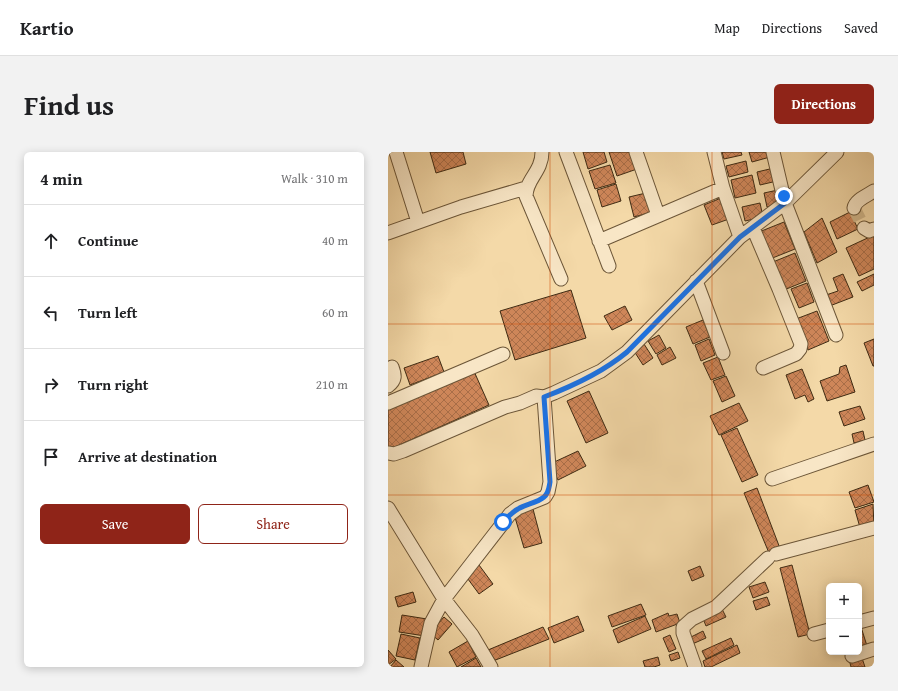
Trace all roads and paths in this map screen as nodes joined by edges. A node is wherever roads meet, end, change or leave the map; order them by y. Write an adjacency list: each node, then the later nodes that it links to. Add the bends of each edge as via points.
1 (396, 152): 14 (street)
2 (542, 152): 8 (street, via 542,162)
3 (566, 152): 18 (street)
4 (636, 152): 13 (street)
5 (714, 152): 9 (street)
6 (773, 152): 11 (street)
7 (837, 152): 11 (street)
8 (526, 188): 14 (street); 20 (street, via 528,204)
9 (723, 188): 13 (street); 17 (street)
10 (874, 191): 12 (street, via 858,201)
11 (785, 203): 15 (street); 22 (street)
12 (854, 208)
13 (658, 216): 18 (street)
14 (418, 222): 16 (street)
15 (753, 228): 17 (street); 26 (street, via 801,344 796,354)
16 (388, 233)
17 (740, 237): 21 (street)
18 (599, 241): 19 (street)
19 (609, 266)
20 (561, 279)
21 (696, 281): 23 (street); 28 (street, via 617,361)
22 (836, 335)
23 (723, 353)
24 (503, 354): 29 (street)
25 (392, 367): 27 (street, via 394,381)
26 (763, 368)
27 (388, 386)
28 (544, 397): 31 (street, via 536,396 505,407 403,451); 35 (street, via 550,482 548,492 545,497 510,514)
29 (388, 403)
30 (874, 444): 32 (street)
31 (388, 453)
32 (772, 479)
33 (388, 508): 35 (street)
34 (874, 528): 44 (street, via 772,556 716,607 692,619 683,627)
35 (444, 599): 42 (street, via 431,623); 43 (street, via 472,635)
36 (874, 618): 37 (street)
37 (862, 621)
38 (826, 631): 39 (street)
39 (814, 634)
40 (874, 649): 41 (street)
41 (852, 656)
42 (421, 667)
43 (491, 667)
44 (695, 667)

